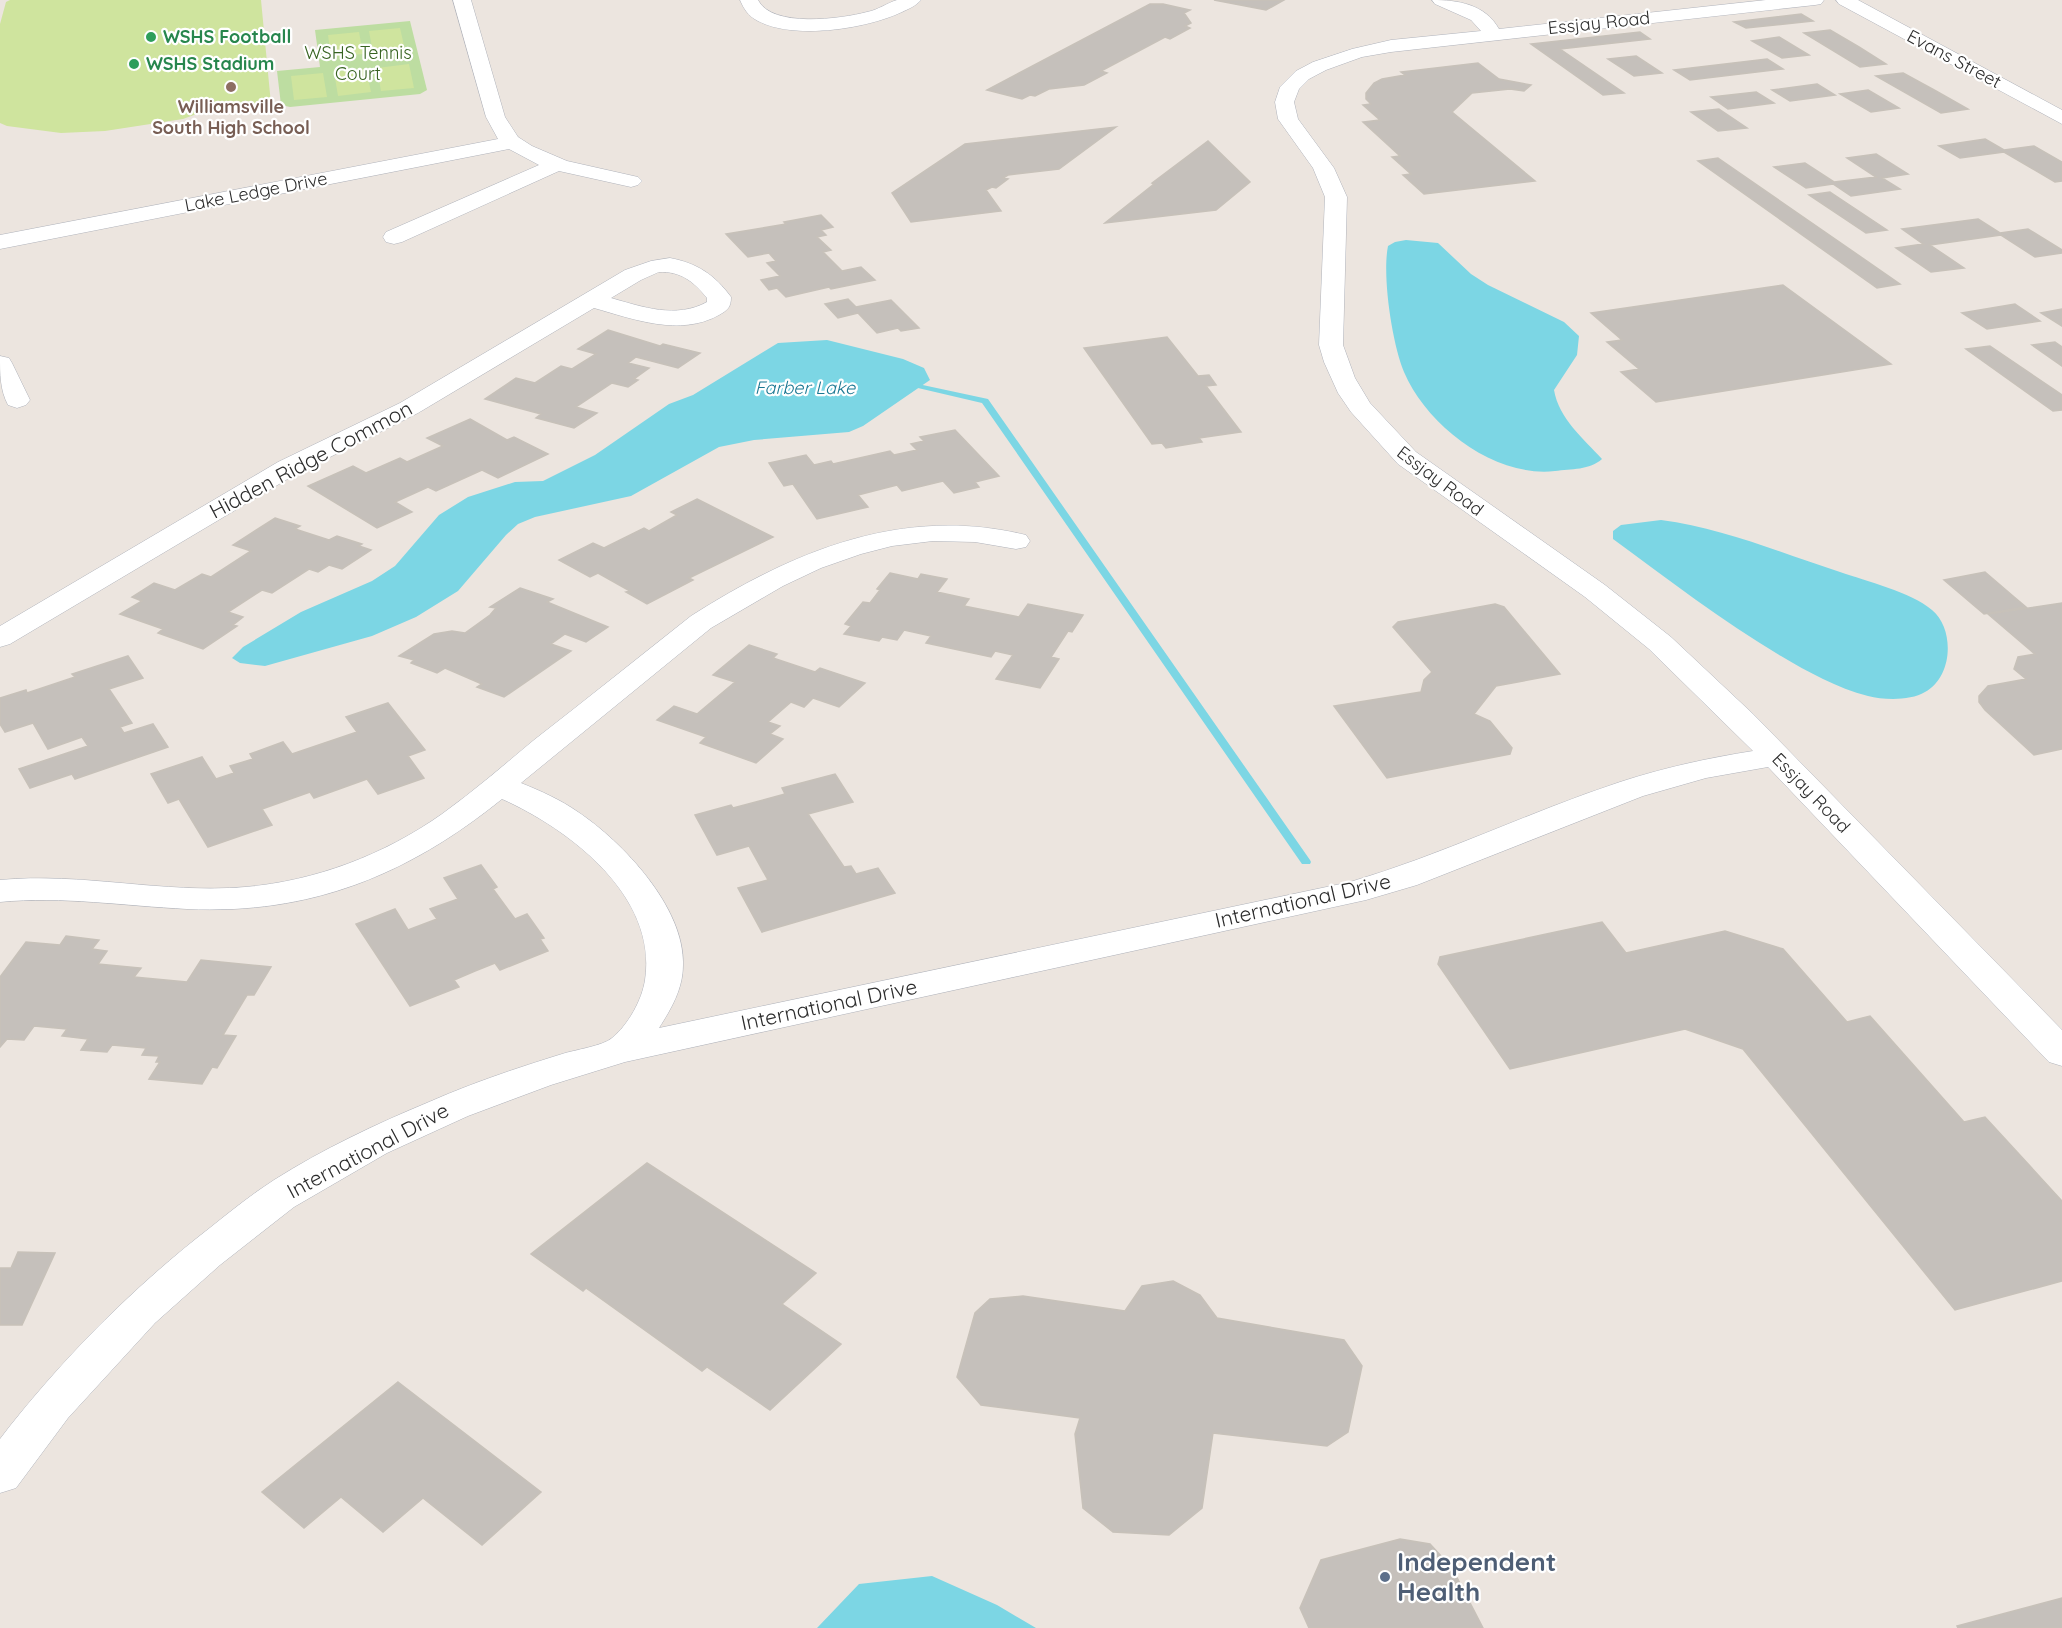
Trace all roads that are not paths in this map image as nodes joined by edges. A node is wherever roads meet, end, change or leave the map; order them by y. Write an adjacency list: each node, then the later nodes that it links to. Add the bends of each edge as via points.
1 (462, 0): 9 (street, via 492,108 501,130)
2 (749, 0): 3 (street, via 757,13 765,17 808,24 878,16)
3 (912, 0)
4 (1441, 0): 7 (street, via 1450,13 1469,26)
5 (1815, 0): 7 (street, Essjay Road)
6 (1845, 0): 8 (street, Evans Street)
7 (1492, 34): 19 (street, Essjay Road, via 1343,56 1299,78 1286,96 1284,108 1289,121 1321,161 1336,197 1330,322 1337,368 1367,419 1407,458 1595,591 1652,637)
8 (2062, 118)
9 (513, 142): 10 (street); 13 (street, Lake Ledge Drive)
10 (558, 164): 11 (street); 12 (street)
11 (632, 181)
12 (394, 237)
13 (0, 242)
14 (592, 300): 18 (street, Hidden Ridge Common, via 409,408 313,454)
15 (0, 363): 16 (street)
16 (17, 400)
17 (1016, 541): 20 (street, via 968,532 907,534 833,554 778,576 701,622)
18 (0, 638)
19 (1776, 756): 22 (street, International Drive, via 1702,769 1631,789 1405,877 1354,892); 23 (street, Essjay Road)
20 (499, 785): 21 (street, via 423,843 345,878 297,891 210,899); 22 (street, via 576,825 631,881 659,925 666,952 663,986 650,1016)
21 (2, 887)
22 (624, 1049): 24 (street, International Drive, via 481,1094 410,1124 291,1188 212,1248 132,1318 74,1378)
23 (2062, 1053)
24 (0, 1474)

